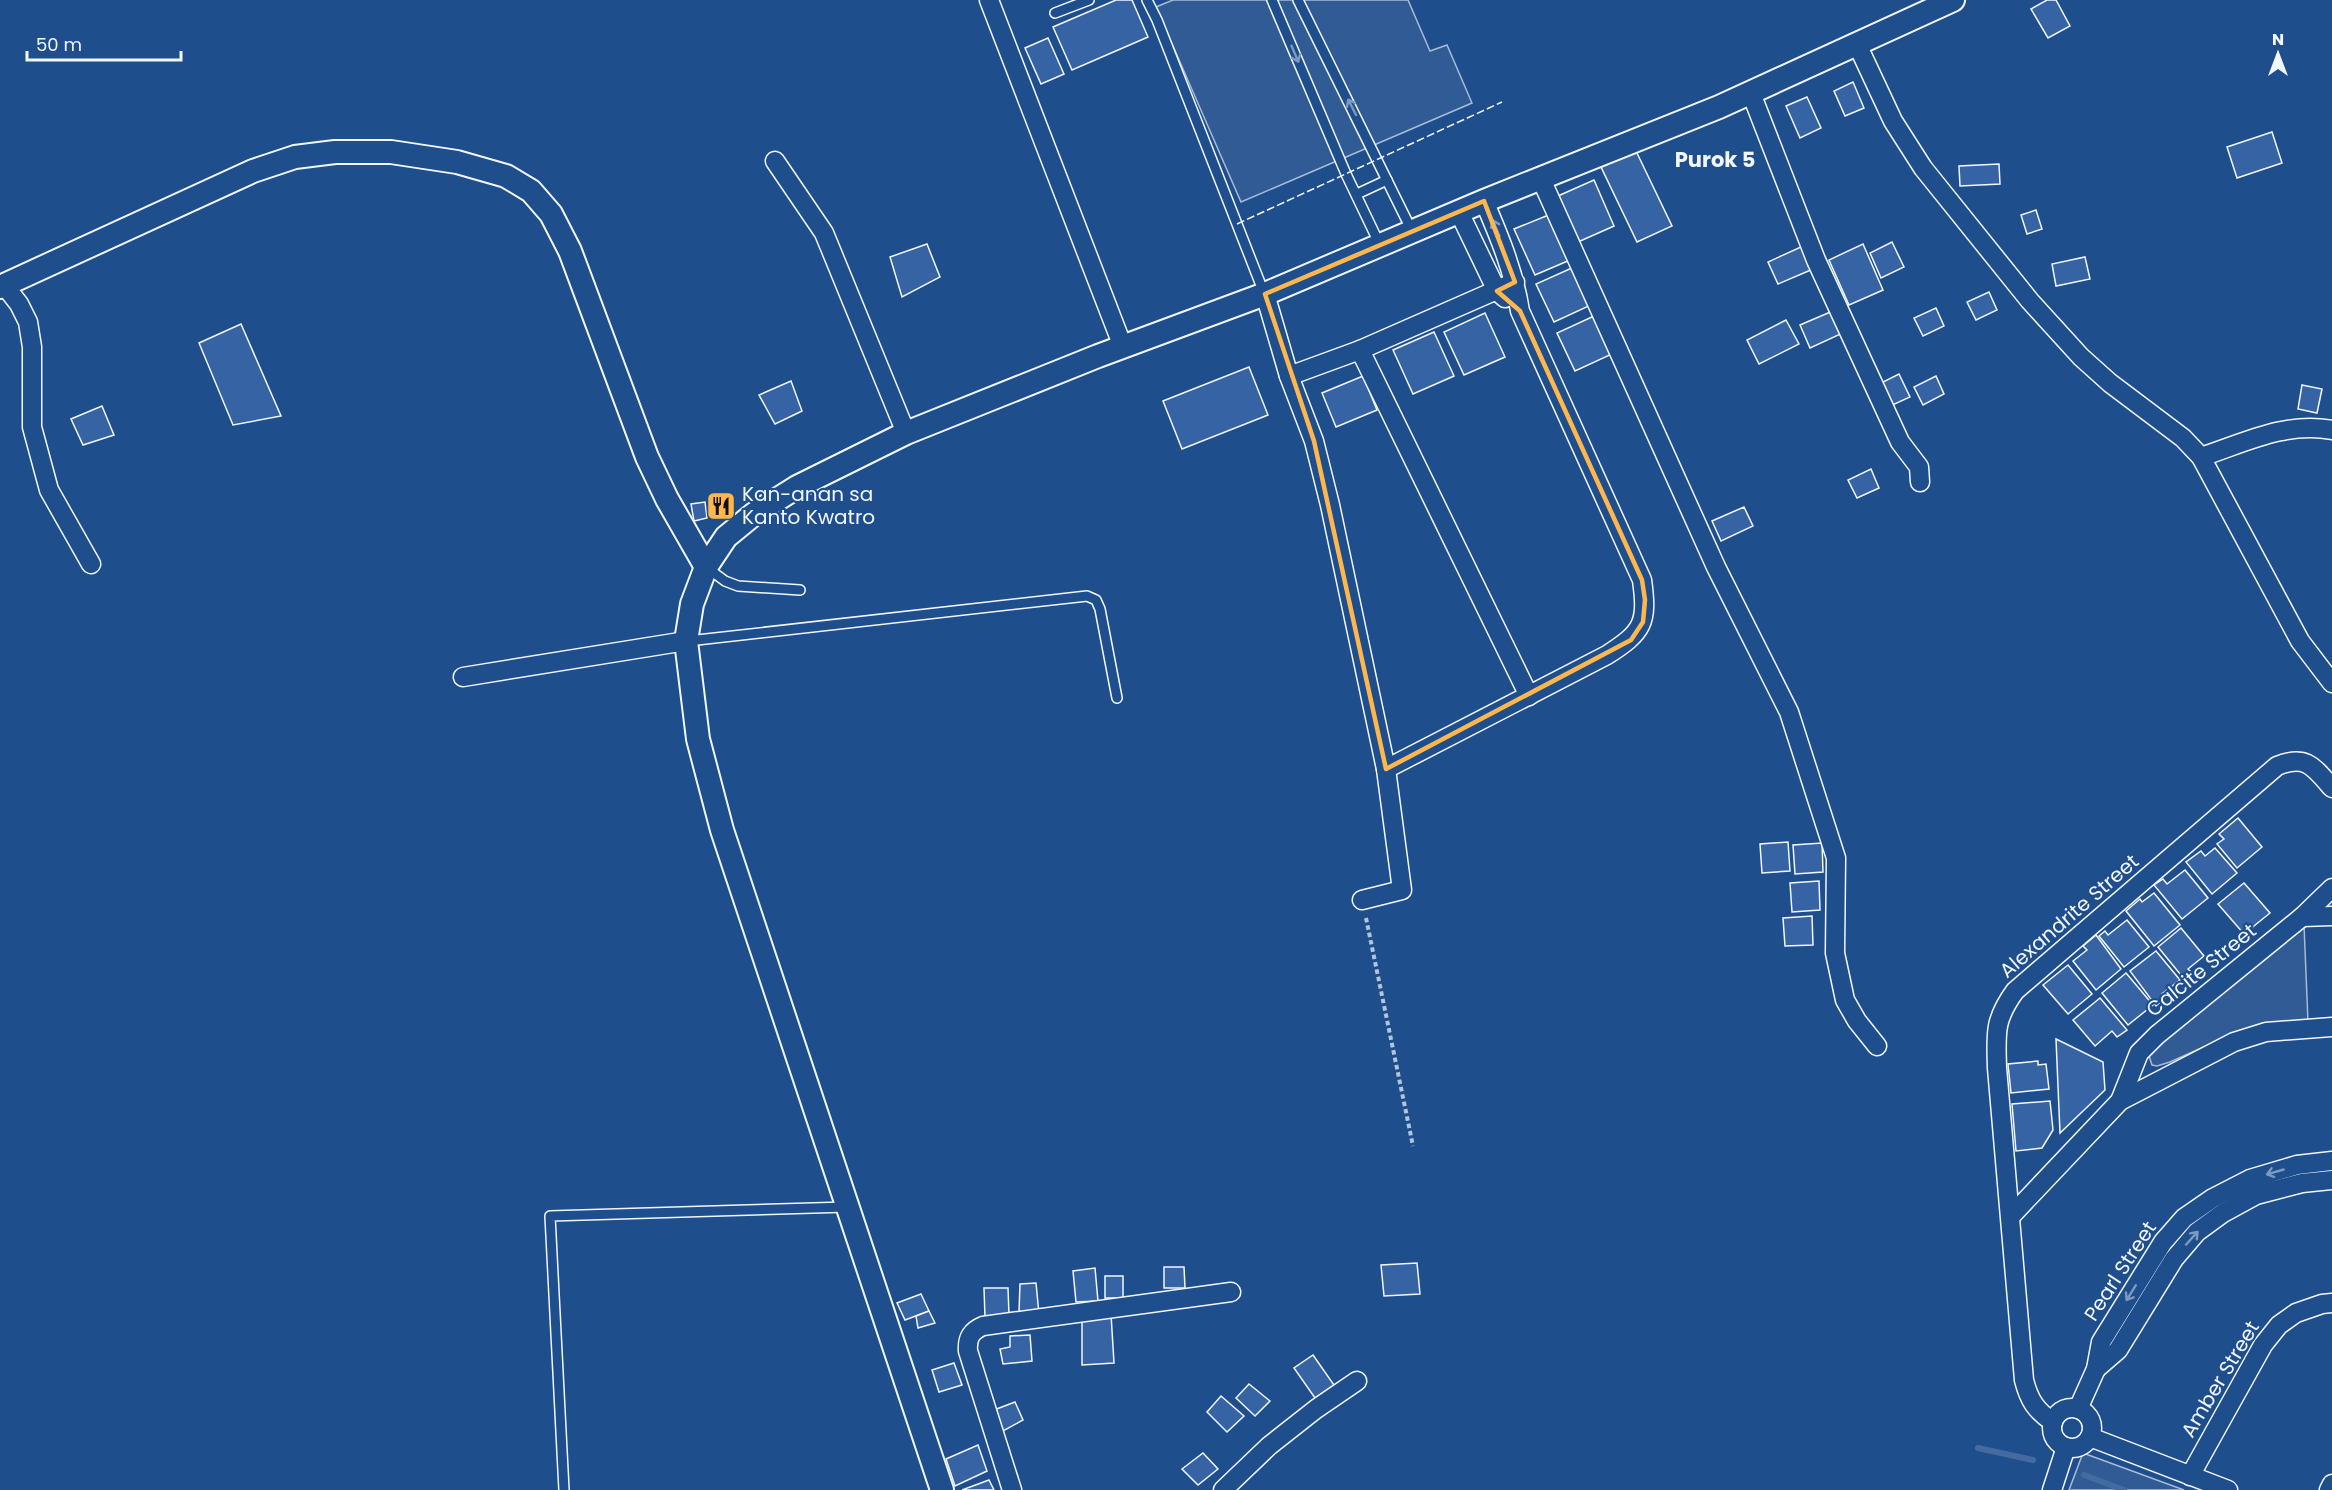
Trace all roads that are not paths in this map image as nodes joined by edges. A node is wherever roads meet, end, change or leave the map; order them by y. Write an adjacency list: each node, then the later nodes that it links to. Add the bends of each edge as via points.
1 (990, 0): 23 (street)
2 (1089, 0): 7 (lane)
3 (1147, 0): 21 (lane)
4 (1272, 0): 13 (lane, one-way to 13)
5 (1298, 0): 12 (lane, one-way to 5)
6 (1953, 0): 8 (street)
7 (1055, 13)
8 (1857, 44): 9 (street); 28 (street, via 1893,122 1923,168 2030,300 2081,357 2183,438)
9 (1751, 93): 11 (street); 29 (street, via 1816,260 1900,442 1919,467)
10 (775, 161): 27 (street, via 824,233)
11 (1541, 179): 14 (street); 45 (street, via 1716,567 1789,712 1836,858 1834,953 1845,1000)
12 (1387, 180): 13 (lane); 16 (lane)
13 (1357, 194): 17 (lane)
14 (1484, 201): 15 (street); 18 (street, one-way to 14)
15 (1459, 212): 16 (street); 20 (street)
16 (1412, 231): 17 (street)
17 (1380, 245): 21 (street)
18 (1515, 282): 20 (street); 22 (street)
19 (2, 287): 30 (street, via 19,304 28,322 32,347 32,427 49,490); 31 (street, via 253,171 295,157 391,152 457,162 506,176 531,191 551,214 570,251 647,457)
20 (1497, 291): 22 (street); 24 (street)
21 (1265, 294): 23 (street); 25 (street)
22 (1520, 311): 36 (street, via 1642,580 1645,600 1643,622 1631,640)
23 (1123, 347): 27 (street)
24 (1360, 350): 25 (street); 36 (street)
25 (1289, 376): 38 (street, via 1314,441)
26 (2332, 430): 28 (street, via 2291,428)
27 (906, 433): 31 (street, via 798,487 754,514 726,537)
28 (2201, 457): 35 (street, via 2300,642)
29 (1920, 482)
30 (91, 564)
31 (706, 567): 32 (lane, via 738,586); 33 (street, via 692,604)
32 (800, 590)
33 (686, 642): 34 (street); 37 (lane, via 1087,596 1096,600 1100,609); 49 (street, via 698,738 722,830)
34 (463, 677)
35 (2332, 683)
36 (1529, 696): 38 (street)
37 (1117, 698)
38 (1386, 769): 41 (street, via 1402,890)
39 (2332, 788): 50 (street, Alexandrite Street, via 2305,762 2277,766 2015,991 1997,1025 1997,1068)
40 (2332, 888): 43 (street, Calcite Street)
41 (1362, 900)
42 (2332, 916): 43 (street)
43 (2302, 917): 46 (street, Calcite Street, via 2139,1053)
44 (2332, 1027): 46 (street, via 2266,1032 2234,1042)
45 (1877, 1046)
46 (2120, 1101): 50 (street)
47 (2332, 1161): 53 (street, Pearl Street, one-way to 53, via 2297,1165 2250,1179 2184,1218 2163,1242 2101,1342)
48 (2332, 1180): 53 (street, Pearl Street, one-way to 48, via 2118,1350 2174,1258 2197,1232 2256,1195)
49 (847, 1207): 61 (lane, via 550,1216); 62 (street)
50 (2011, 1216): 56 (street, Alexandrite Street, via 2024,1380 2035,1408)
51 (1231, 1292): 63 (street, via 975,1329 970,1335 968,1352)
52 (2332, 1304): 59 (street, Amber Street, via 2296,1313 2279,1325 2263,1345)
53 (2096, 1369): 55 (street, Pearl Street)
54 (1357, 1381): 64 (street, via 1269,1446)
55 (2078, 1409): 56 (street, via 2063,1411); 57 (street, via 2092,1424)
56 (2053, 1422): 58 (street, via 2056,1440)
57 (2090, 1437): 58 (street, via 2080,1446); 59 (street)
58 (2066, 1447): 65 (street)
59 (2190, 1476): 66 (street)
60 (2332, 1484): 67 (street)
61 (564, 1490)
62 (942, 1490)
63 (1012, 1490)
64 (1223, 1490)
65 (2052, 1490)
66 (2228, 1490)
67 (2329, 1490)

